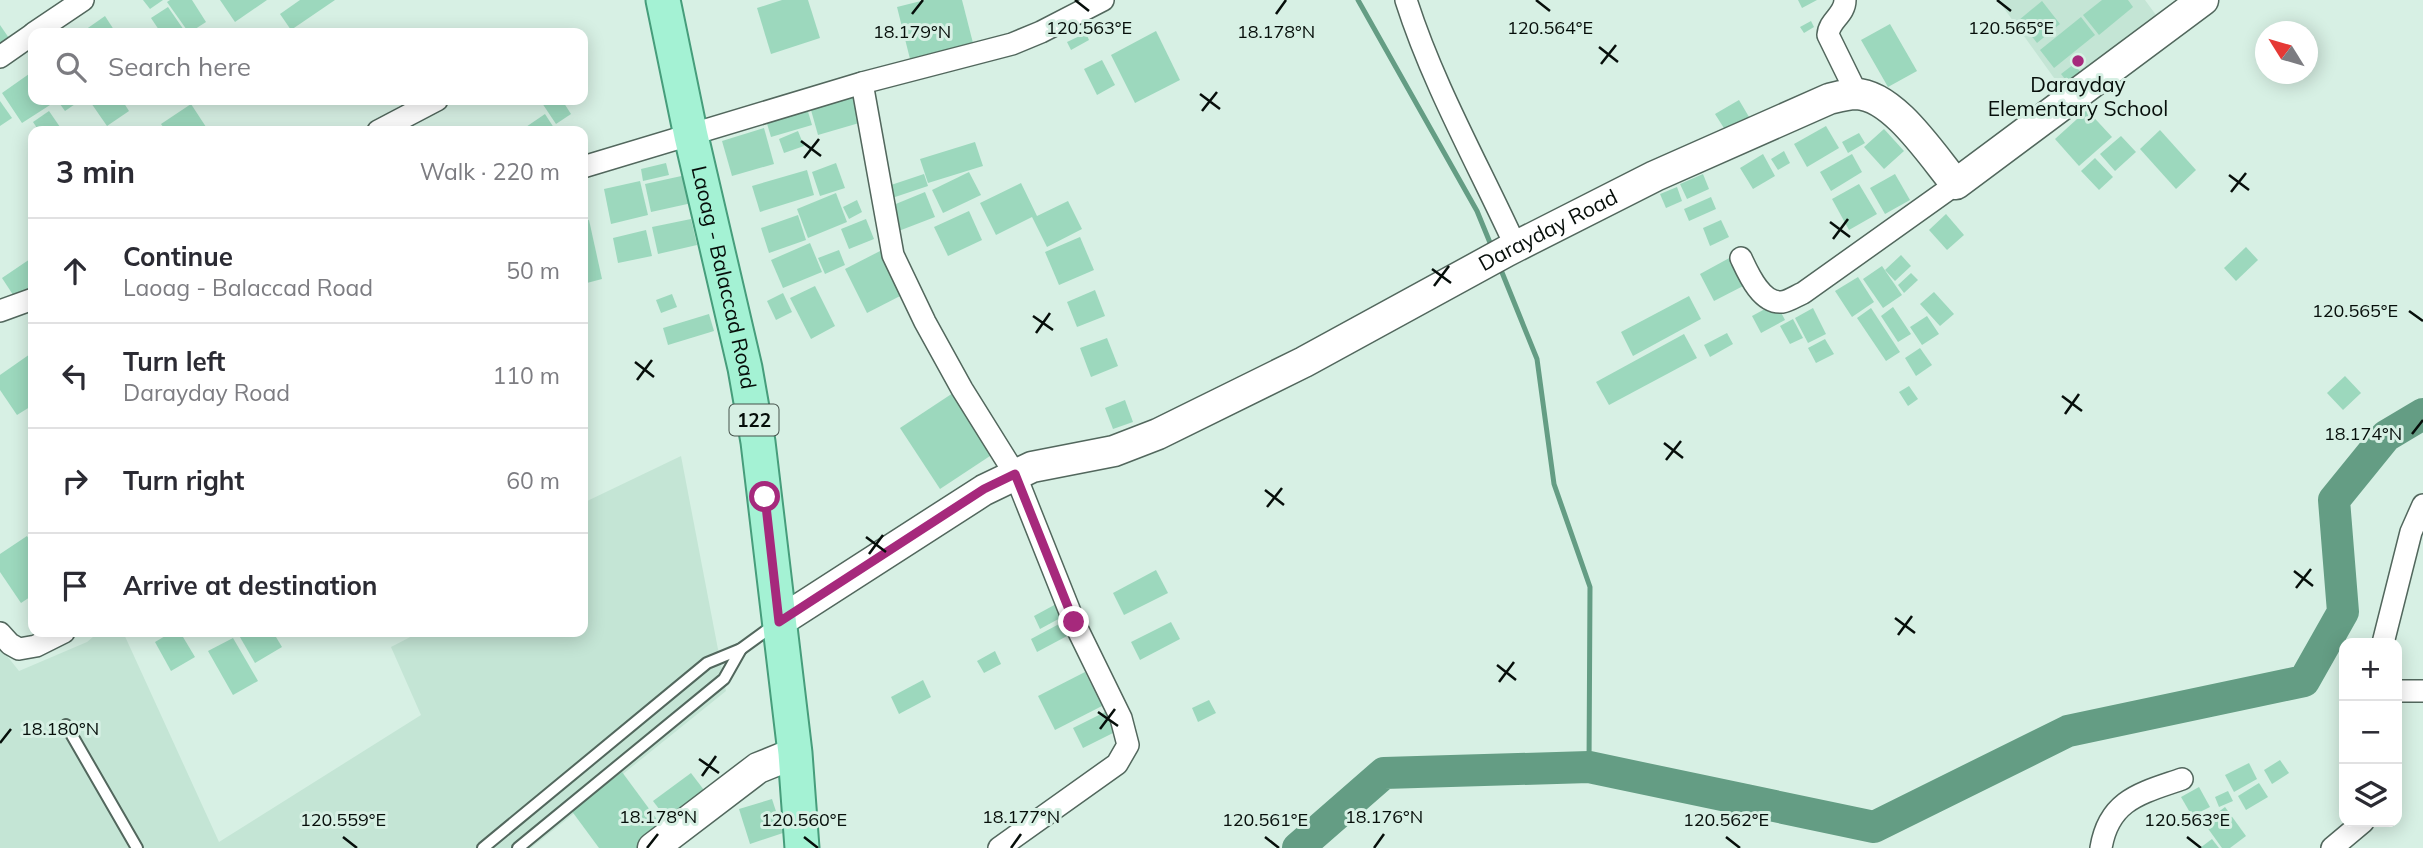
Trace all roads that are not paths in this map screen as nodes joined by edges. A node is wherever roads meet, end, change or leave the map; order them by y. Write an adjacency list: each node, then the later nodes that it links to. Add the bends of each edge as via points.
1 (83, 0): 7 (street)
2 (663, 0): 14 (main road, Laoag - Balaccad Road / 122)
3 (1103, 0): 10 (street, via 1012,44)
4 (1406, 0): 17 (street)
5 (1845, 0): 11 (street, via 1828,35)
6 (2203, 0): 16 (street)
7 (43, 28)
8 (28, 38): 9 (street)
9 (0, 57)
10 (862, 83): 14 (street); 21 (street, via 893,255 962,389)
11 (1857, 94): 16 (street, via 1875,98 1892,110); 17 (street, Darayday Road, via 1829,99 1655,176)
12 (427, 105): 13 (street)
13 (388, 126)
14 (691, 136): 15 (street); 23 (main road, Laoag - Balaccad Road / 122, via 745,368)
15 (588, 166)
16 (1956, 184): 18 (street, via 1803,293 1783,302 1775,302 1761,291)
17 (1511, 249): 21 (street, Darayday Road, via 1304,362 1148,438 1114,451)
18 (1741, 258)
19 (28, 301): 20 (street)
20 (0, 311)
21 (1015, 474): 23 (street, Darayday Road, via 984,489); 39 (street, via 1074,622 1121,718 1128,745 1117,764)
22 (2423, 505): 26 (street)
23 (779, 622): 27 (lane); 31 (main road, Laoag - Balaccad Road / 122)
24 (0, 633): 25 (street, via 19,649)
25 (54, 637)
26 (2384, 638)
27 (741, 649): 35 (lane, via 707,663); 36 (lane, via 724,679)
28 (2402, 691): 29 (street)
29 (2423, 691)
30 (66, 725): 34 (lane)
31 (795, 753): 37 (street, via 758,768); 38 (main road, Laoag - Balaccad Road / 122)
32 (2182, 779): 40 (street, via 2134,796 2119,807)
33 (2357, 827): 41 (street)
34 (137, 848)
35 (483, 848)
36 (518, 848)
37 (653, 848)
38 (802, 848)
39 (999, 848)
40 (2101, 848)
41 (2332, 848)

